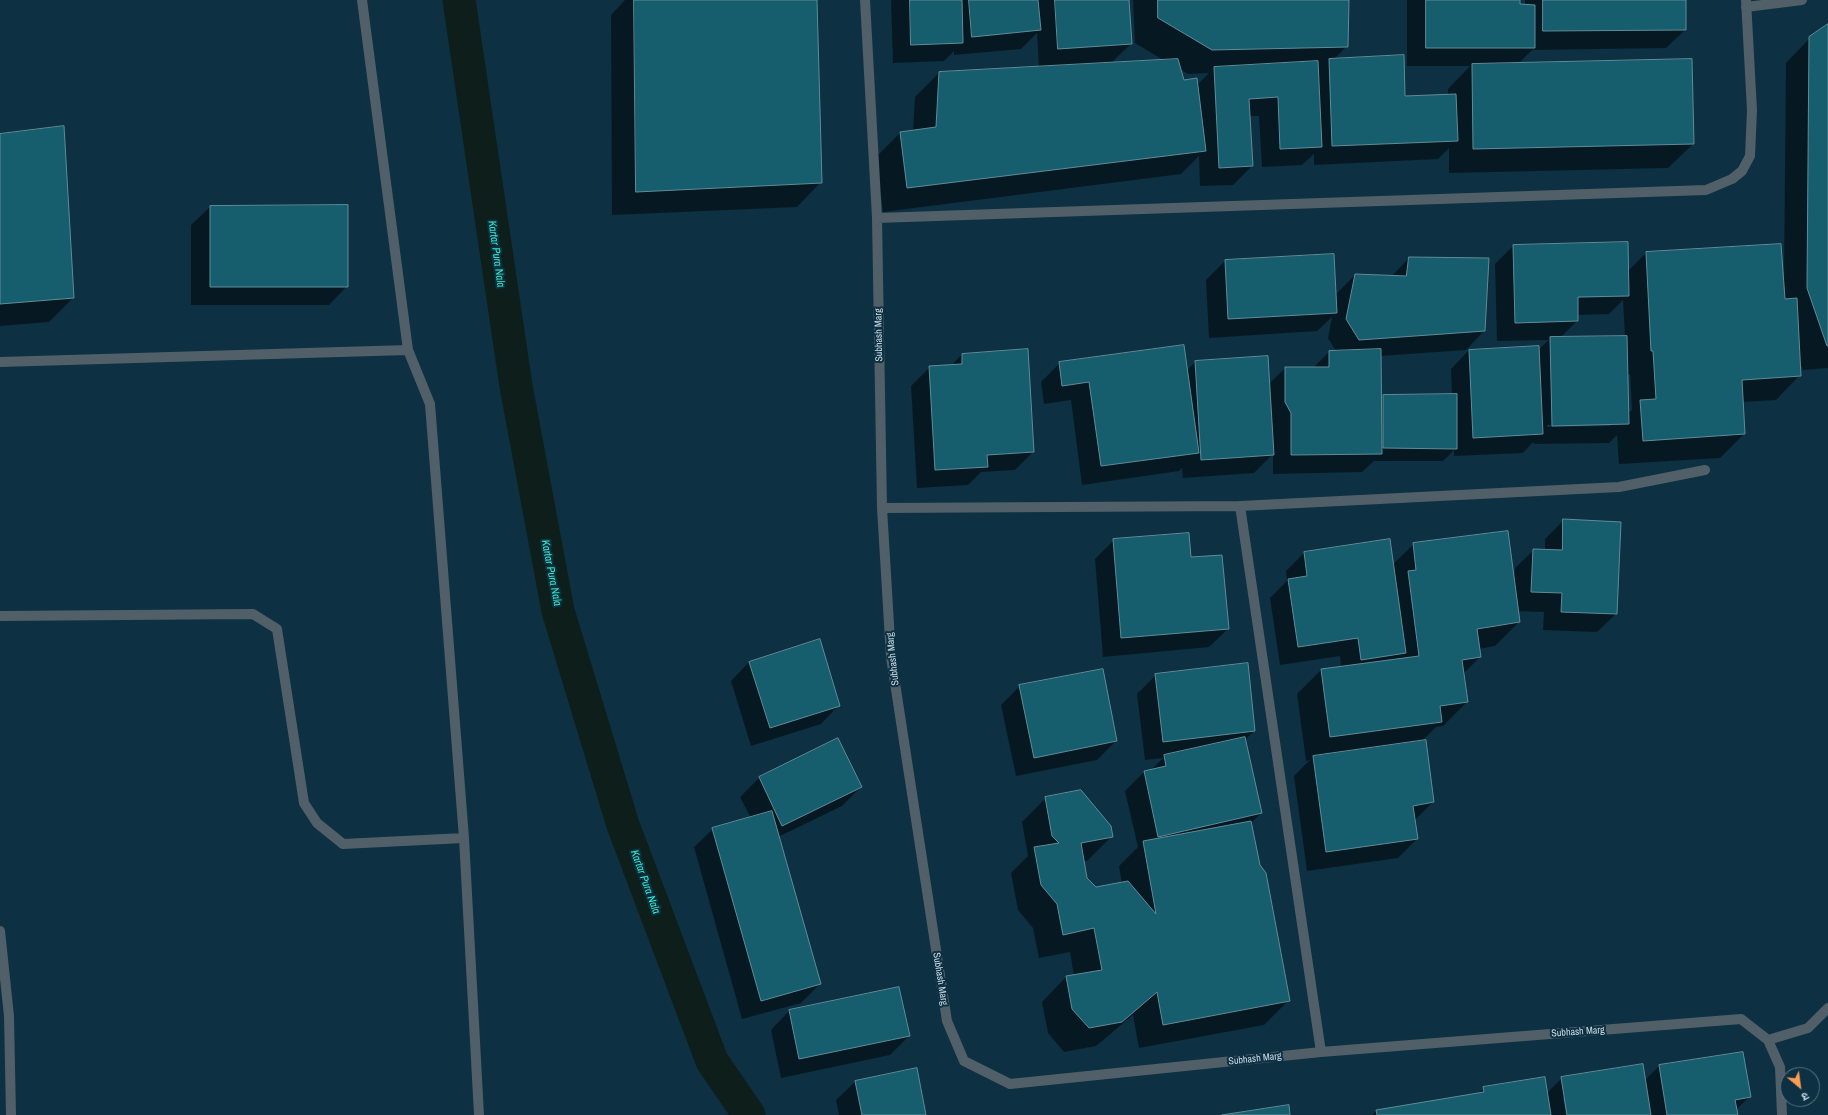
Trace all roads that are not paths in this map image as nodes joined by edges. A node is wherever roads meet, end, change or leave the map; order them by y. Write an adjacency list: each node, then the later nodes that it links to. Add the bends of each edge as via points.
1 (362, 0): 6 (street)
2 (865, 0): 5 (street, Subhash Marg)
3 (1802, 0): 4 (street)
4 (1746, 4): 5 (street, via 1752,110 1750,156 1742,171 1706,190)
5 (877, 218): 10 (street, Subhash Marg)
6 (408, 350): 7 (street); 12 (street, via 430,404)
7 (0, 362)
8 (1705, 470): 9 (street, via 1619,487)
9 (1240, 506): 10 (street); 16 (street)
10 (882, 508): 16 (street, Subhash Marg, via 891,657 946,1021 964,1061 1010,1084)
11 (0, 616): 12 (street, via 253,614 277,629 304,803 317,823 343,844)
12 (464, 838): 18 (street)
13 (0, 931): 17 (street, via 9,1016)
14 (1828, 1008): 15 (street, via 1808,1028)
15 (1768, 1040): 16 (street, Subhash Marg, via 1741,1019); 19 (street, Subhash Marg, via 1780,1067)
16 (1321, 1052)
17 (11, 1115)
18 (479, 1115)
19 (1782, 1115)

